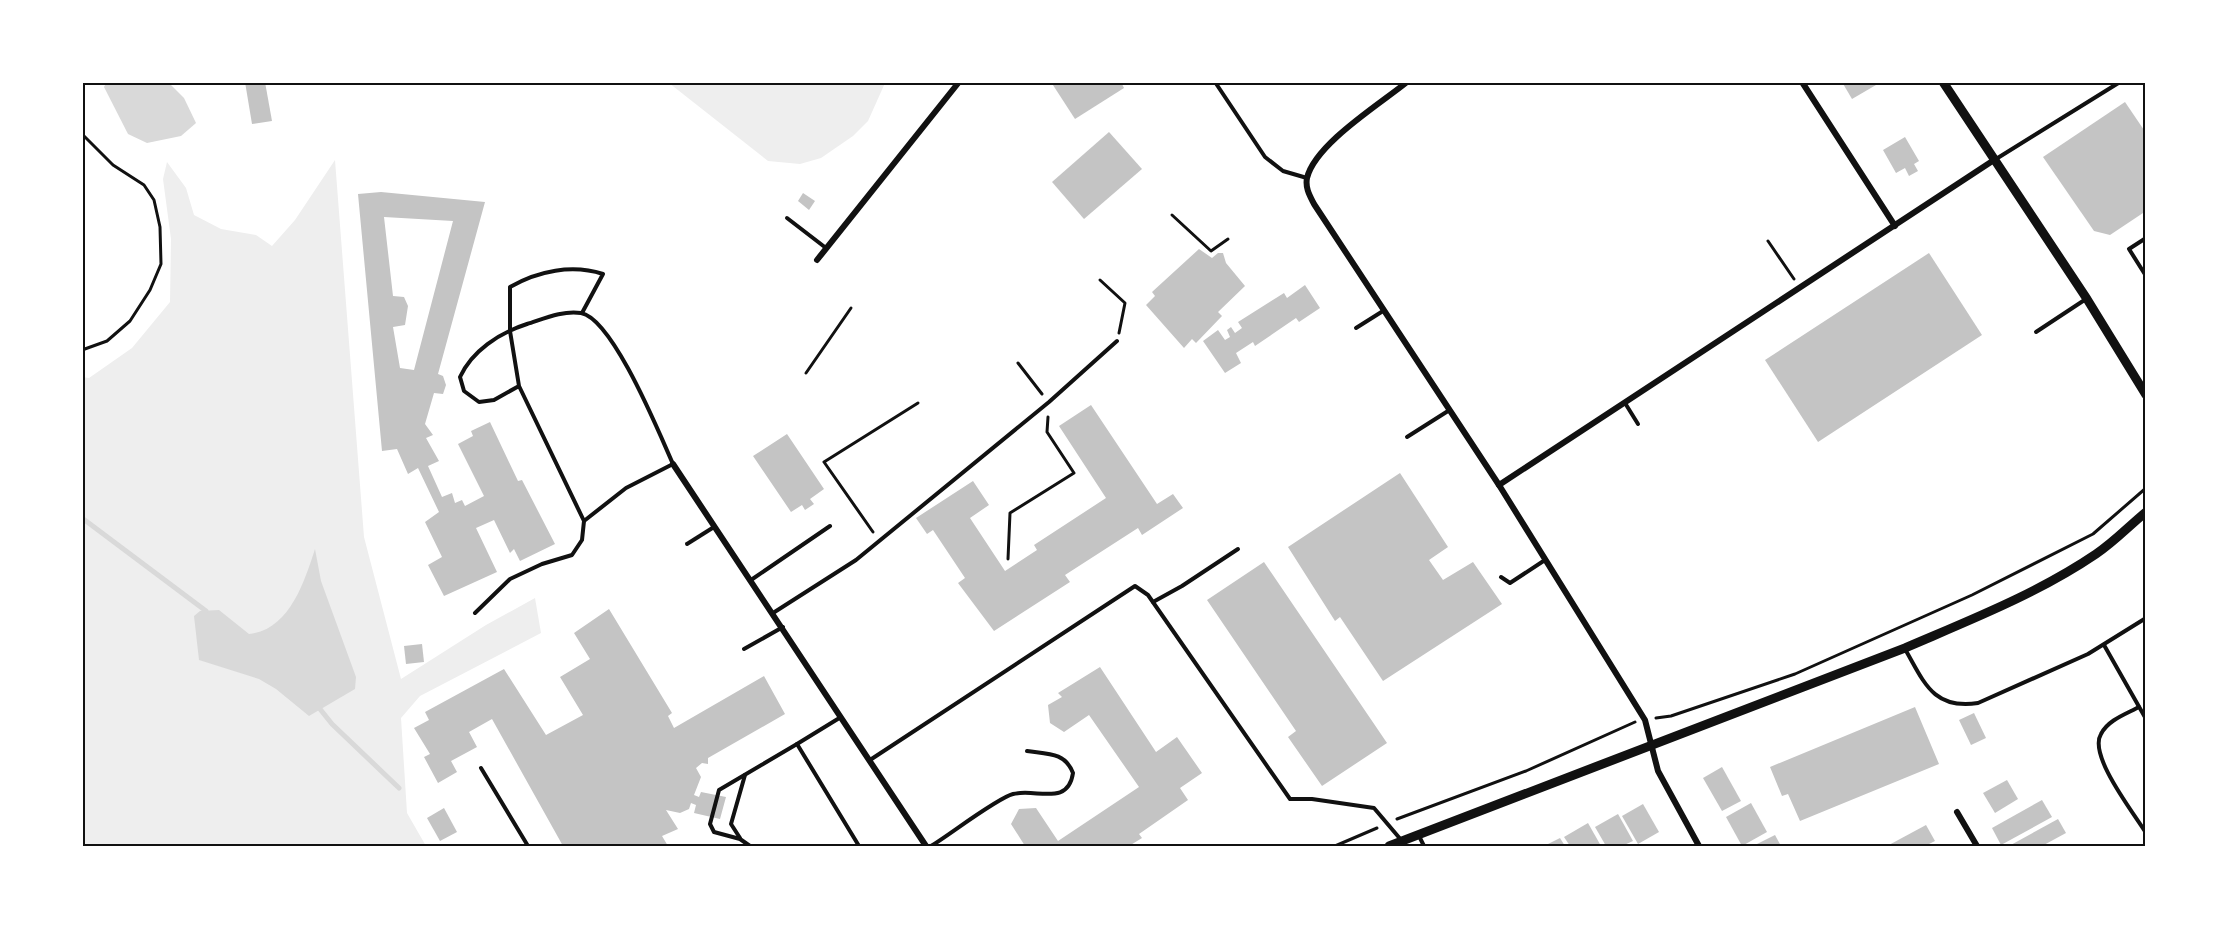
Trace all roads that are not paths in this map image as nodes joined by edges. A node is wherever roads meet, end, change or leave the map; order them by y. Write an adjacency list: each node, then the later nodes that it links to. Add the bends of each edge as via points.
1 (959, 82): 12 (street)
2 (1215, 82): 8 (lane, via 1265,157 1283,171)
3 (1802, 82): 10 (street)
4 (1944, 82): 7 (street)
5 (2120, 82): 7 (lane)
6 (1406, 83): 8 (street, via 1329,145)
7 (1994, 160): 10 (street); 15 (street)
8 (1307, 178): 16 (street, via 1306,189 1314,204)
9 (786, 218): 12 (lane)
10 (1895, 226): 24 (street)
11 (2145, 238): 14 (lane, via 2129,249)
12 (826, 248): 13 (street)
13 (817, 260)
14 (2145, 276)
15 (2087, 299): 20 (lane); 23 (street)
16 (1383, 311): 18 (lane); 25 (street)
17 (582, 314): 19 (lane, via 546,318); 19 (lane, via 603,274 565,269 523,279 510,287); 28 (lane, via 607,334 624,361)
18 (1356, 328)
19 (510, 331): 22 (lane); 22 (lane, via 476,352 460,377 464,391 479,402 494,400)
20 (2036, 332)
21 (1118, 341): 41 (lane, via 856,560)
22 (519, 386): 31 (lane)
23 (2145, 395)
24 (1625, 403): 26 (lane); 29 (street)
25 (1448, 411): 27 (lane); 29 (street)
26 (1638, 424)
27 (1407, 437)
28 (673, 464): 31 (lane, via 626,488); 32 (street)
29 (1499, 485): 36 (street)
30 (2145, 512): 45 (street, via 2098,553 2051,582)
31 (584, 521): 40 (lane, via 582,540 572,555 510,579)
32 (715, 526): 34 (lane); 38 (street)
33 (830, 526): 38 (lane)
34 (687, 544)
35 (1238, 549): 39 (lane)
36 (1545, 560): 37 (lane, via 1510,583); 51 (street, via 1645,720)
37 (1501, 577)
38 (751, 580): 41 (street)
39 (1153, 602): 53 (lane, via 1135,586); 60 (lane, via 1290,799 1374,808)
40 (475, 613)
41 (773, 613): 43 (street)
42 (2145, 618): 44 (lane)
43 (783, 627): 46 (lane); 48 (street)
44 (2104, 645): 45 (lane, via 1969,705 1953,704 1931,693); 47 (lane)
45 (1905, 648): 51 (street)
46 (744, 649)
47 (2139, 707): 49 (lane); 57 (lane, via 2106,727 2100,734 2098,752)
48 (841, 716): 50 (lane); 53 (street)
49 (2145, 719)
50 (797, 744): 55 (lane); 63 (lane)
51 (1652, 747): 58 (street); 67 (street, via 1658,771)
52 (1027, 751): 64 (lane, via 1058,755 1069,762 1073,773 1067,790 1059,795 1011,795)
53 (870, 760): 64 (street)
54 (481, 768): 61 (lane)
55 (745, 774): 59 (lane, via 731,824); 59 (lane, via 719,790 710,824 714,832)
56 (1957, 812): 68 (street)
57 (2145, 833)
58 (1419, 836): 60 (street); 66 (lane)
59 (740, 839): 62 (lane)
60 (1402, 842): 65 (street)
61 (528, 846)
62 (750, 846)
63 (859, 846)
64 (929, 846)
65 (1389, 846)
66 (1424, 846)
67 (1699, 846)
68 (1977, 846)

